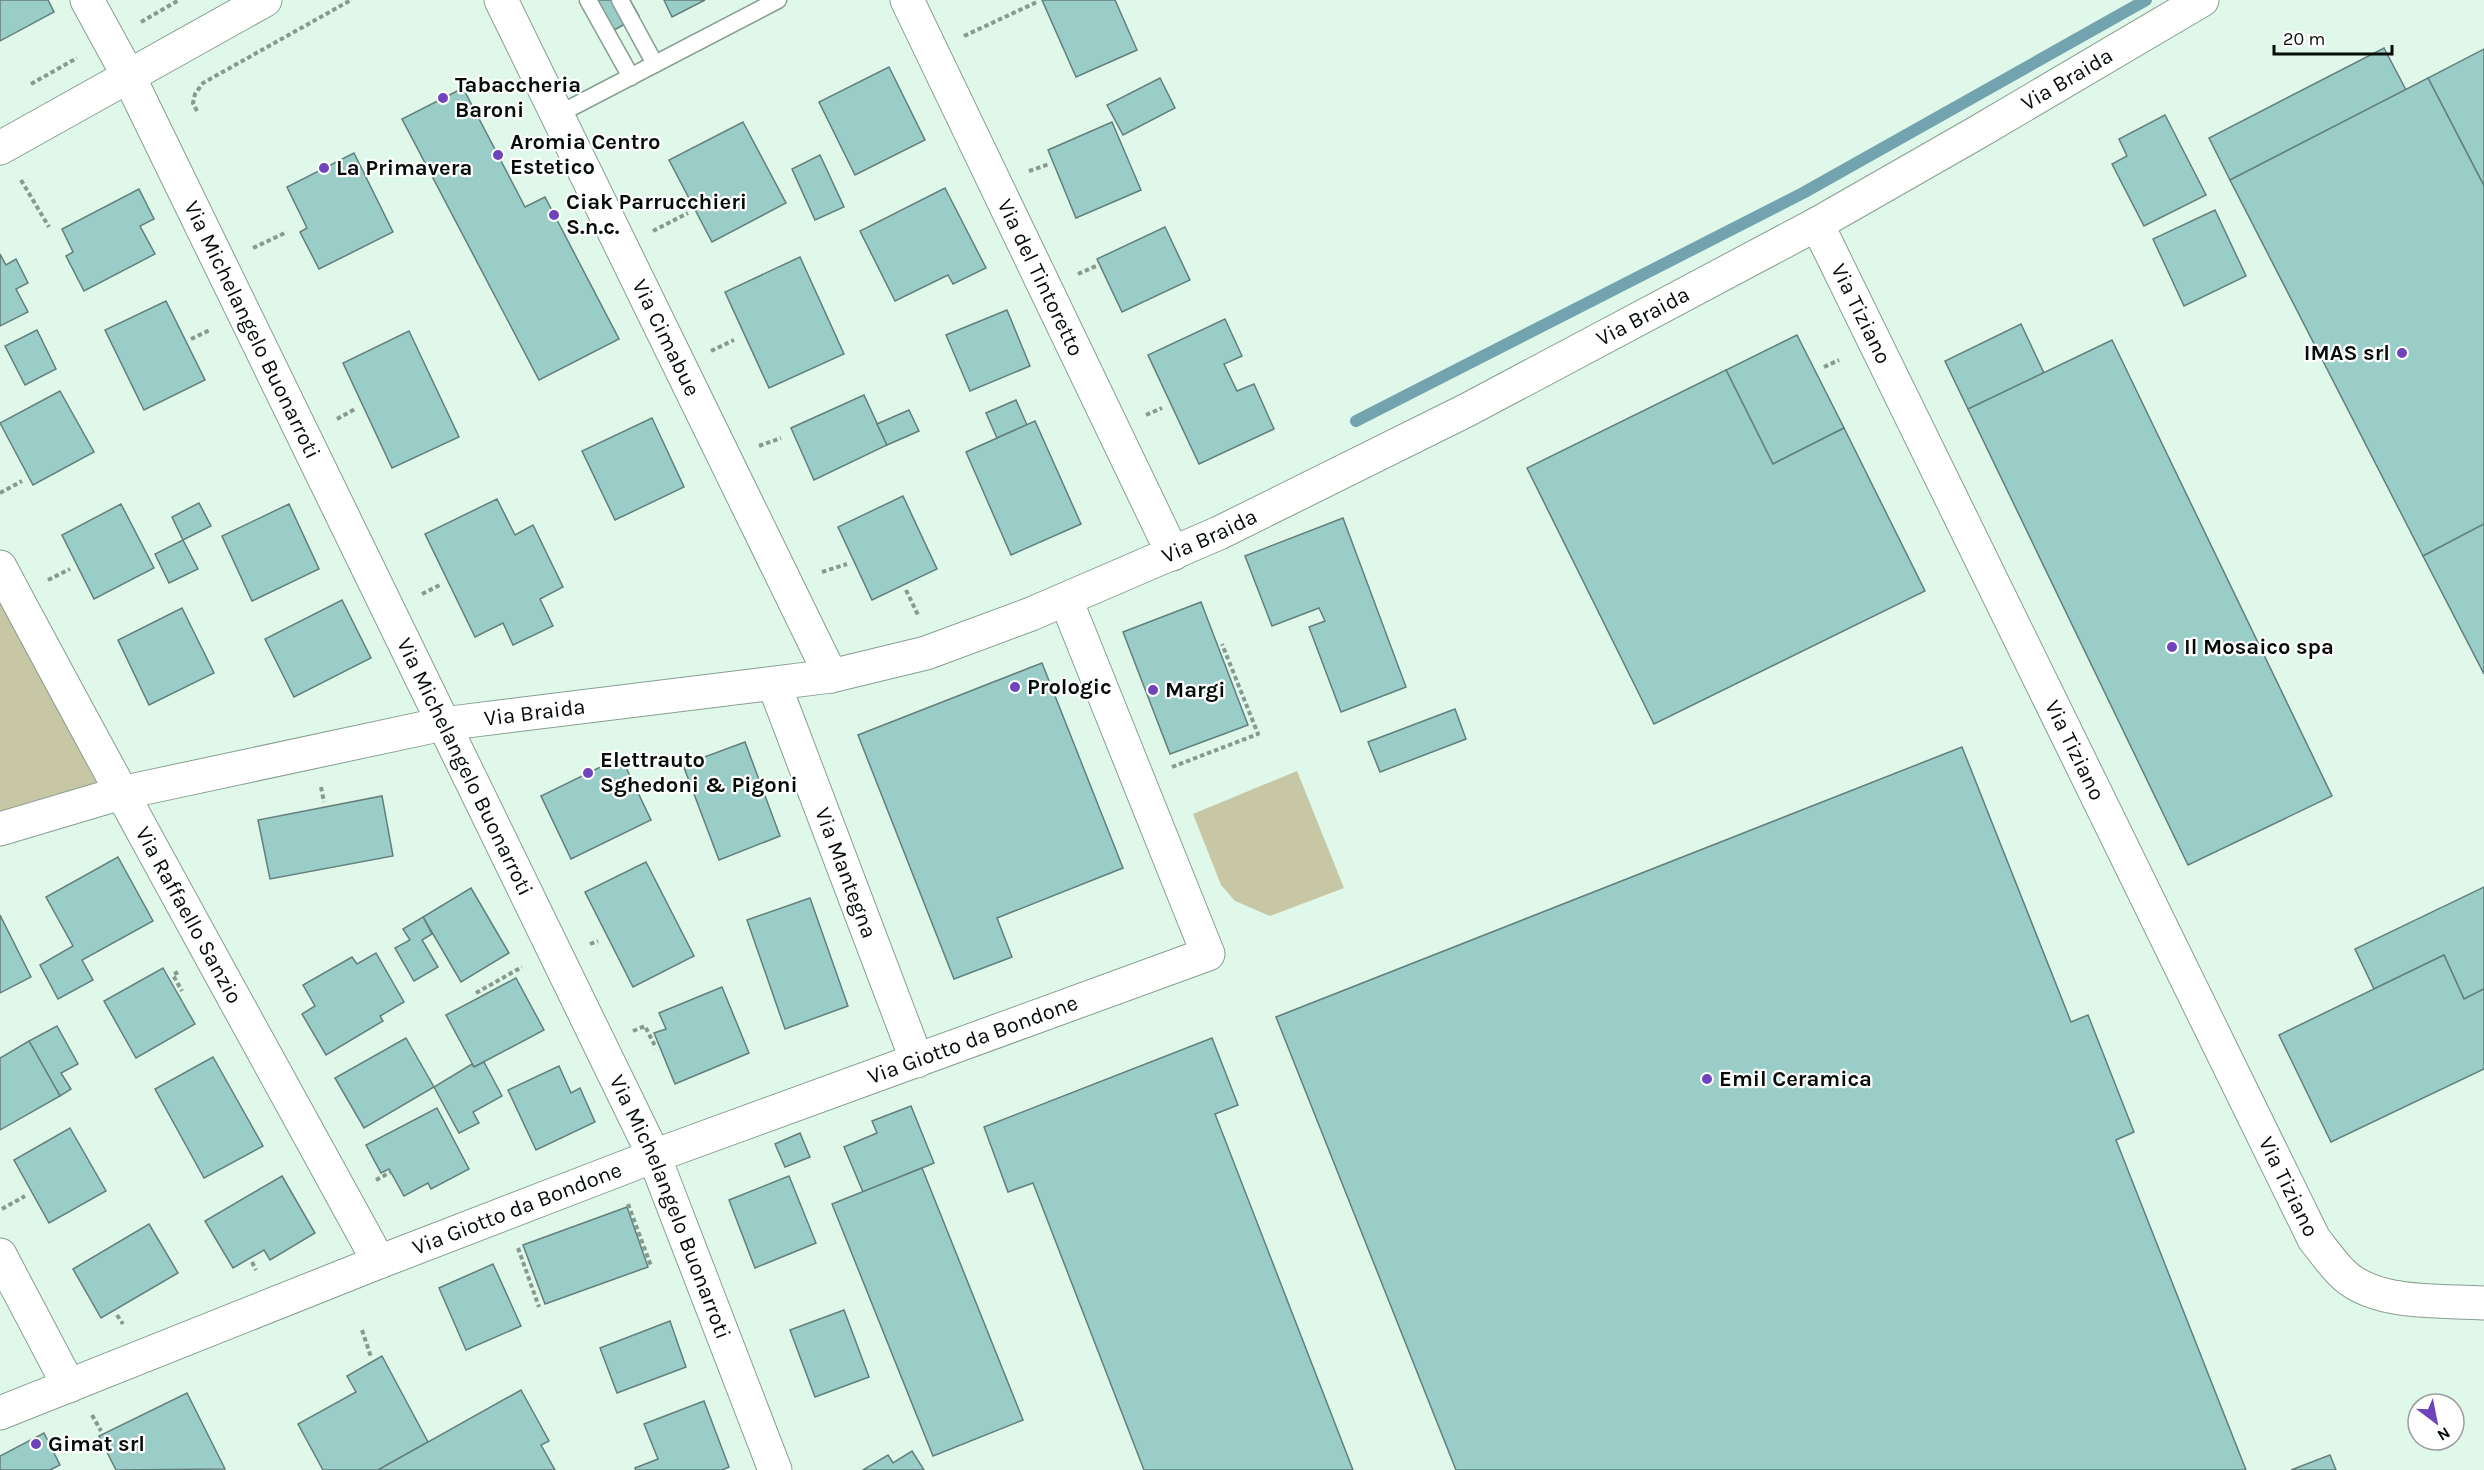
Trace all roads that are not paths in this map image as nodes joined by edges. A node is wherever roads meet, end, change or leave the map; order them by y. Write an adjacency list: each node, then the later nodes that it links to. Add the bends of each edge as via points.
1 (87, 0): 10 (street, Via Michelangelo Buonarroti)
2 (265, 0): 10 (street)
3 (501, 0): 12 (street, Via Cimabue)
4 (588, 0): 11 (lane)
5 (620, 0): 9 (lane)
6 (778, 0): 9 (lane)
7 (907, 0): 15 (street, Via del Tintoretto)
8 (2202, 0): 14 (street, Via Braida)
9 (655, 64): 11 (lane)
10 (128, 75): 13 (street); 20 (street, Via Michelangelo Buonarroti)
11 (631, 77): 12 (lane)
12 (557, 115): 18 (street, Via Cimabue)
13 (0, 148)
14 (1816, 224): 15 (street, Via Braida, via 1373,458); 27 (street, Via Tiziano, via 2314,1239 2342,1274 2384,1296)
15 (1173, 554): 17 (street, Via Braida)
16 (0, 567): 21 (street, Via Raffaello Sanzio)
17 (1066, 600): 18 (street, Via Braida, via 926,652); 23 (street, Via Giotto da Bondone, via 1209,954)
18 (831, 676): 19 (street, Via Braida)
19 (774, 684): 20 (street, Via Braida); 23 (street, Via Mantegna)
20 (443, 724): 21 (street, Via Braida); 24 (street, Via Michelangelo Buonarroti)
21 (121, 793): 22 (street, Via Braida); 26 (street, Via Raffaello Sanzio)
22 (0, 830)
23 (917, 1061): 24 (street, Via Giotto da Bondone)
24 (654, 1156): 26 (street, Via Giotto da Bondone); 30 (street, Via Michelangelo Buonarroti)
25 (0, 1255): 28 (street)
26 (379, 1262): 28 (street, Via Giotto da Bondone)
27 (2484, 1303)
28 (79, 1397): 29 (street, Via Giotto da Bondone)
29 (0, 1413)
30 (775, 1470)

